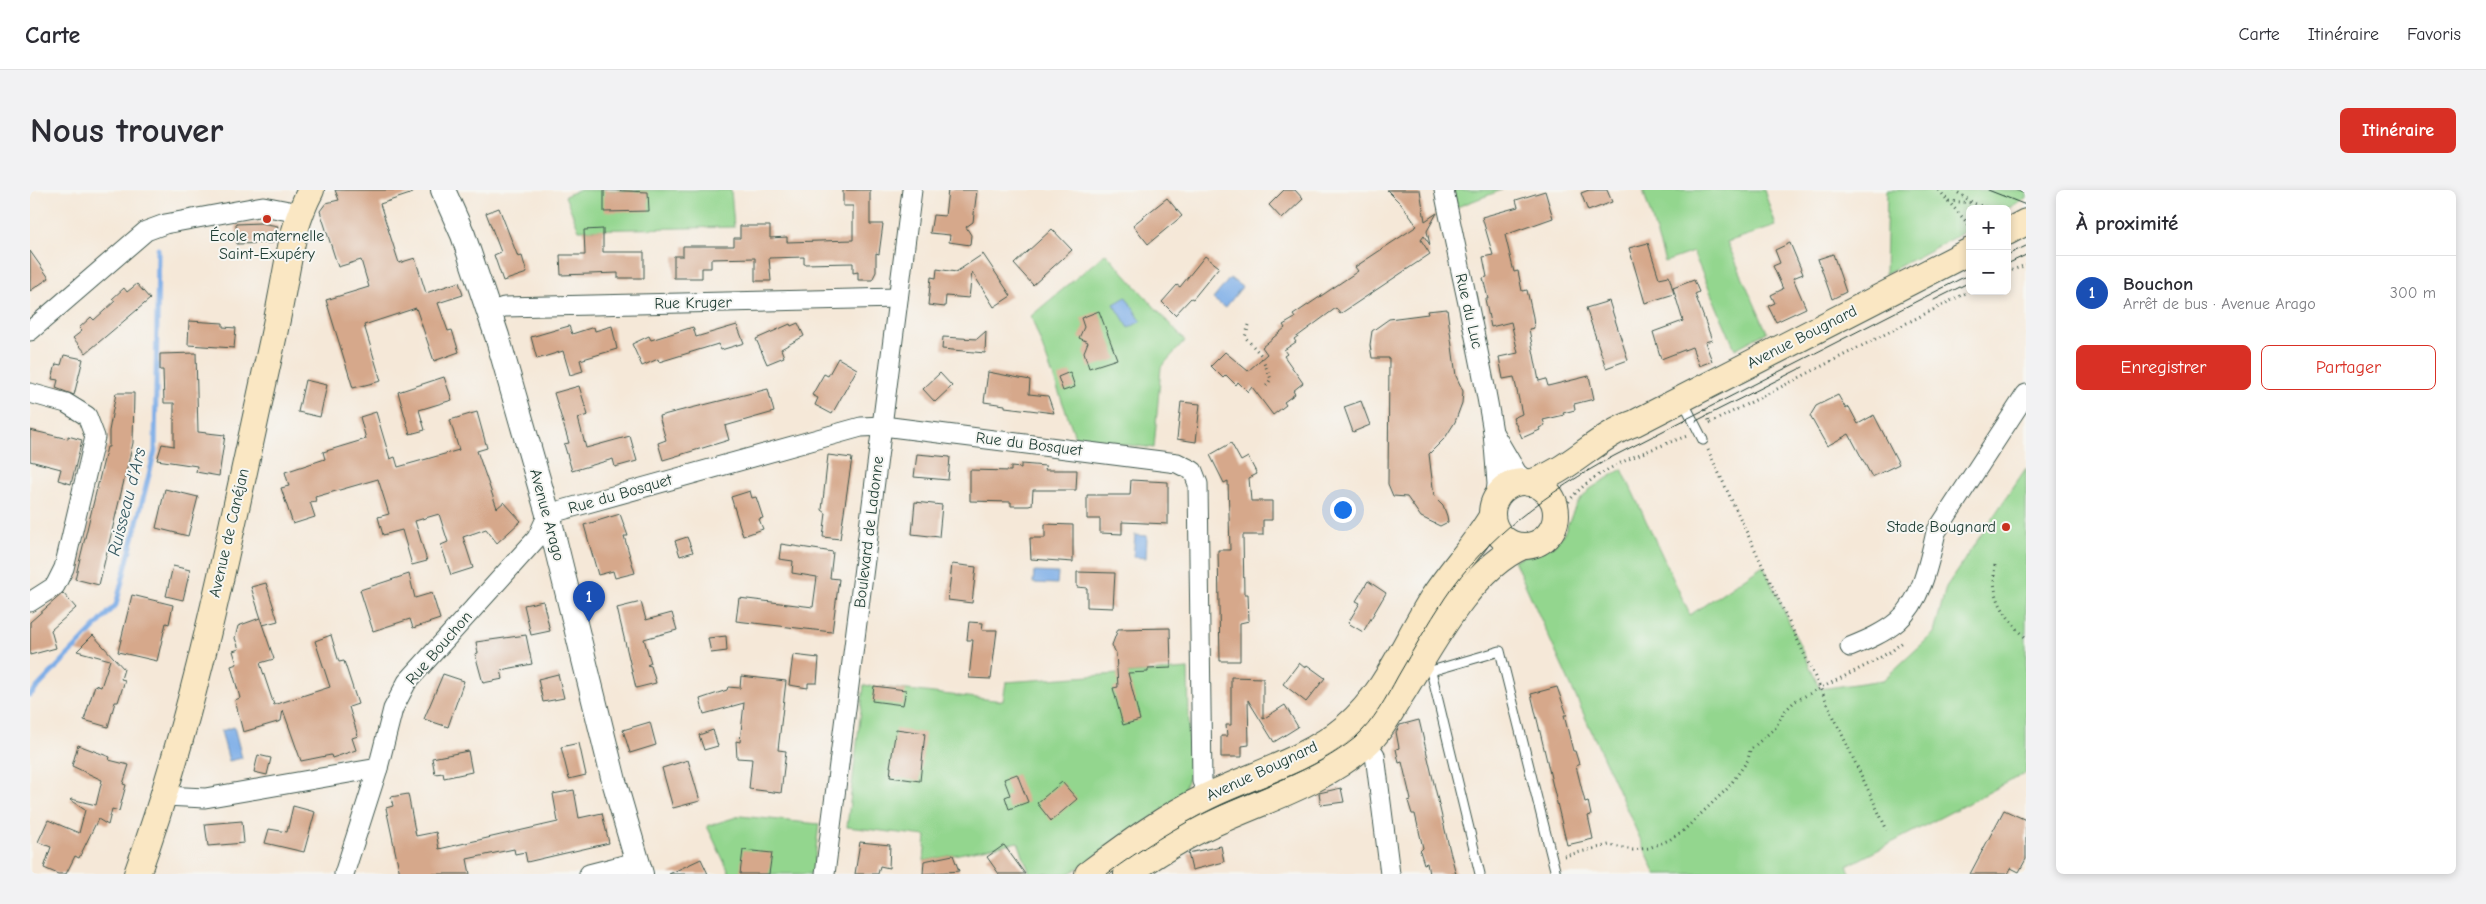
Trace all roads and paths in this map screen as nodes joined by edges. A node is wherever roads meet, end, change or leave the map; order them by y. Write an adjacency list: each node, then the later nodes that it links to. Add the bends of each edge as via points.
1 (311, 190): 10 (main road, Avenue de Canéjan)
2 (444, 190): 17 (street, Avenue Arago, via 464,235)
3 (912, 190): 16 (street, Boulevard de Ladonne)
4 (1444, 190): 28 (street, Rue du Luc)
5 (1938, 190): 7 (path)
6 (1954, 190): 8 (path)
7 (1948, 201): 8 (path); 11 (path)
8 (1973, 203): 9 (path)
9 (1979, 205)
10 (299, 213): 19 (street, via 263,206 165,224 146,231); 43 (main road, Avenue de Canéjan, via 212,614)
11 (1966, 221)
12 (1966, 253): 20 (main road, Avenue Bougnard)
13 (2026, 266): 14 (path)
14 (2011, 271)
15 (1966, 293): 26 (path)
16 (898, 298): 17 (street, Rue Kruger, via 504,307); 27 (street, Boulevard de Ladonne)
17 (489, 312): 32 (street, Avenue Arago)
18 (1249, 325): 21 (path, via 1244,337 1261,355 1271,379)
19 (30, 331)
20 (1718, 380): 24 (main road, Avenue Bougnard); 26 (path, via 1703,399 1702,405)
21 (1265, 388)
22 (30, 393): 36 (street, via 66,403 87,416 95,437 64,568 55,586)
23 (2026, 394): 38 (street, via 1936,532 1917,597 1899,621 1878,635)
24 (1682, 399): 25 (main road, Avenue Bougnard); 29 (lane)
25 (1635, 423): 30 (main road, Avenue Bougnard, via 1601,438 1542,480); 33 (main road, Avenue Bougnard, via 1567,485)
26 (1710, 423): 29 (path)
27 (883, 426): 32 (street, Rue du Bosquet, via 861,427); 44 (street, Rue du Bosquet, via 1177,463 1193,471 1198,484 1202,781); 52 (street, Boulevard de Ladonne)
28 (1493, 432): 30 (street, Rue du Luc, via 1517,473); 31 (street, Rue du Luc, via 1497,484)
29 (1701, 436): 33 (path, via 1621,464 1586,484); 40 (path)
30 (1529, 483): 31 (main road, Avenue Bougnard, via 1508,486); 33 (main road, via 1544,489)
31 (1493, 509): 34 (main road, via 1494,527 1500,536 1507,542); 44 (main road, Avenue Bougnard, via 1368,705 1346,727 1323,743)
32 (548, 514): 42 (street, Rue Bouchon, via 537,538 407,682 393,709); 47 (street, Avenue Arago)
33 (1554, 517): 34 (main road, Avenue Bougnard, via 1541,542)
34 (1523, 546): 39 (main road, Avenue Bougnard, via 1510,552 1472,588 1451,614)
35 (1996, 565): 37 (path, via 1992,582 2005,616)
36 (30, 602)
37 (2026, 638)
38 (1850, 647)
39 (1425, 668): 41 (main road, Avenue Bougnard); 46 (lane, via 1500,651); 56 (lane)
40 (1820, 689): 45 (path); 46 (path, via 1795,701 1784,712 1775,728 1750,750 1748,760 1728,788 1683,831 1669,840 1649,848 1632,850 1609,845)
41 (1366, 744): 54 (main road, Avenue Bougnard, via 1337,766 1297,788 1187,836); 55 (street, via 1375,755)
42 (378, 768): 43 (street, via 205,798); 50 (street, Rue Bouchon)
43 (165, 796): 49 (main road, Avenue de Canéjan)
44 (1209, 796): 53 (main road, Avenue Bougnard, via 1156,825)
45 (1886, 830)
46 (1552, 859): 48 (lane)
47 (639, 868): 51 (street)
48 (1556, 873): 57 (lane)
49 (137, 874)
50 (344, 874)
51 (589, 874)
52 (825, 874)
53 (1088, 874)
54 (1127, 874)
55 (1390, 874)
56 (1480, 874)
57 (1545, 874)

